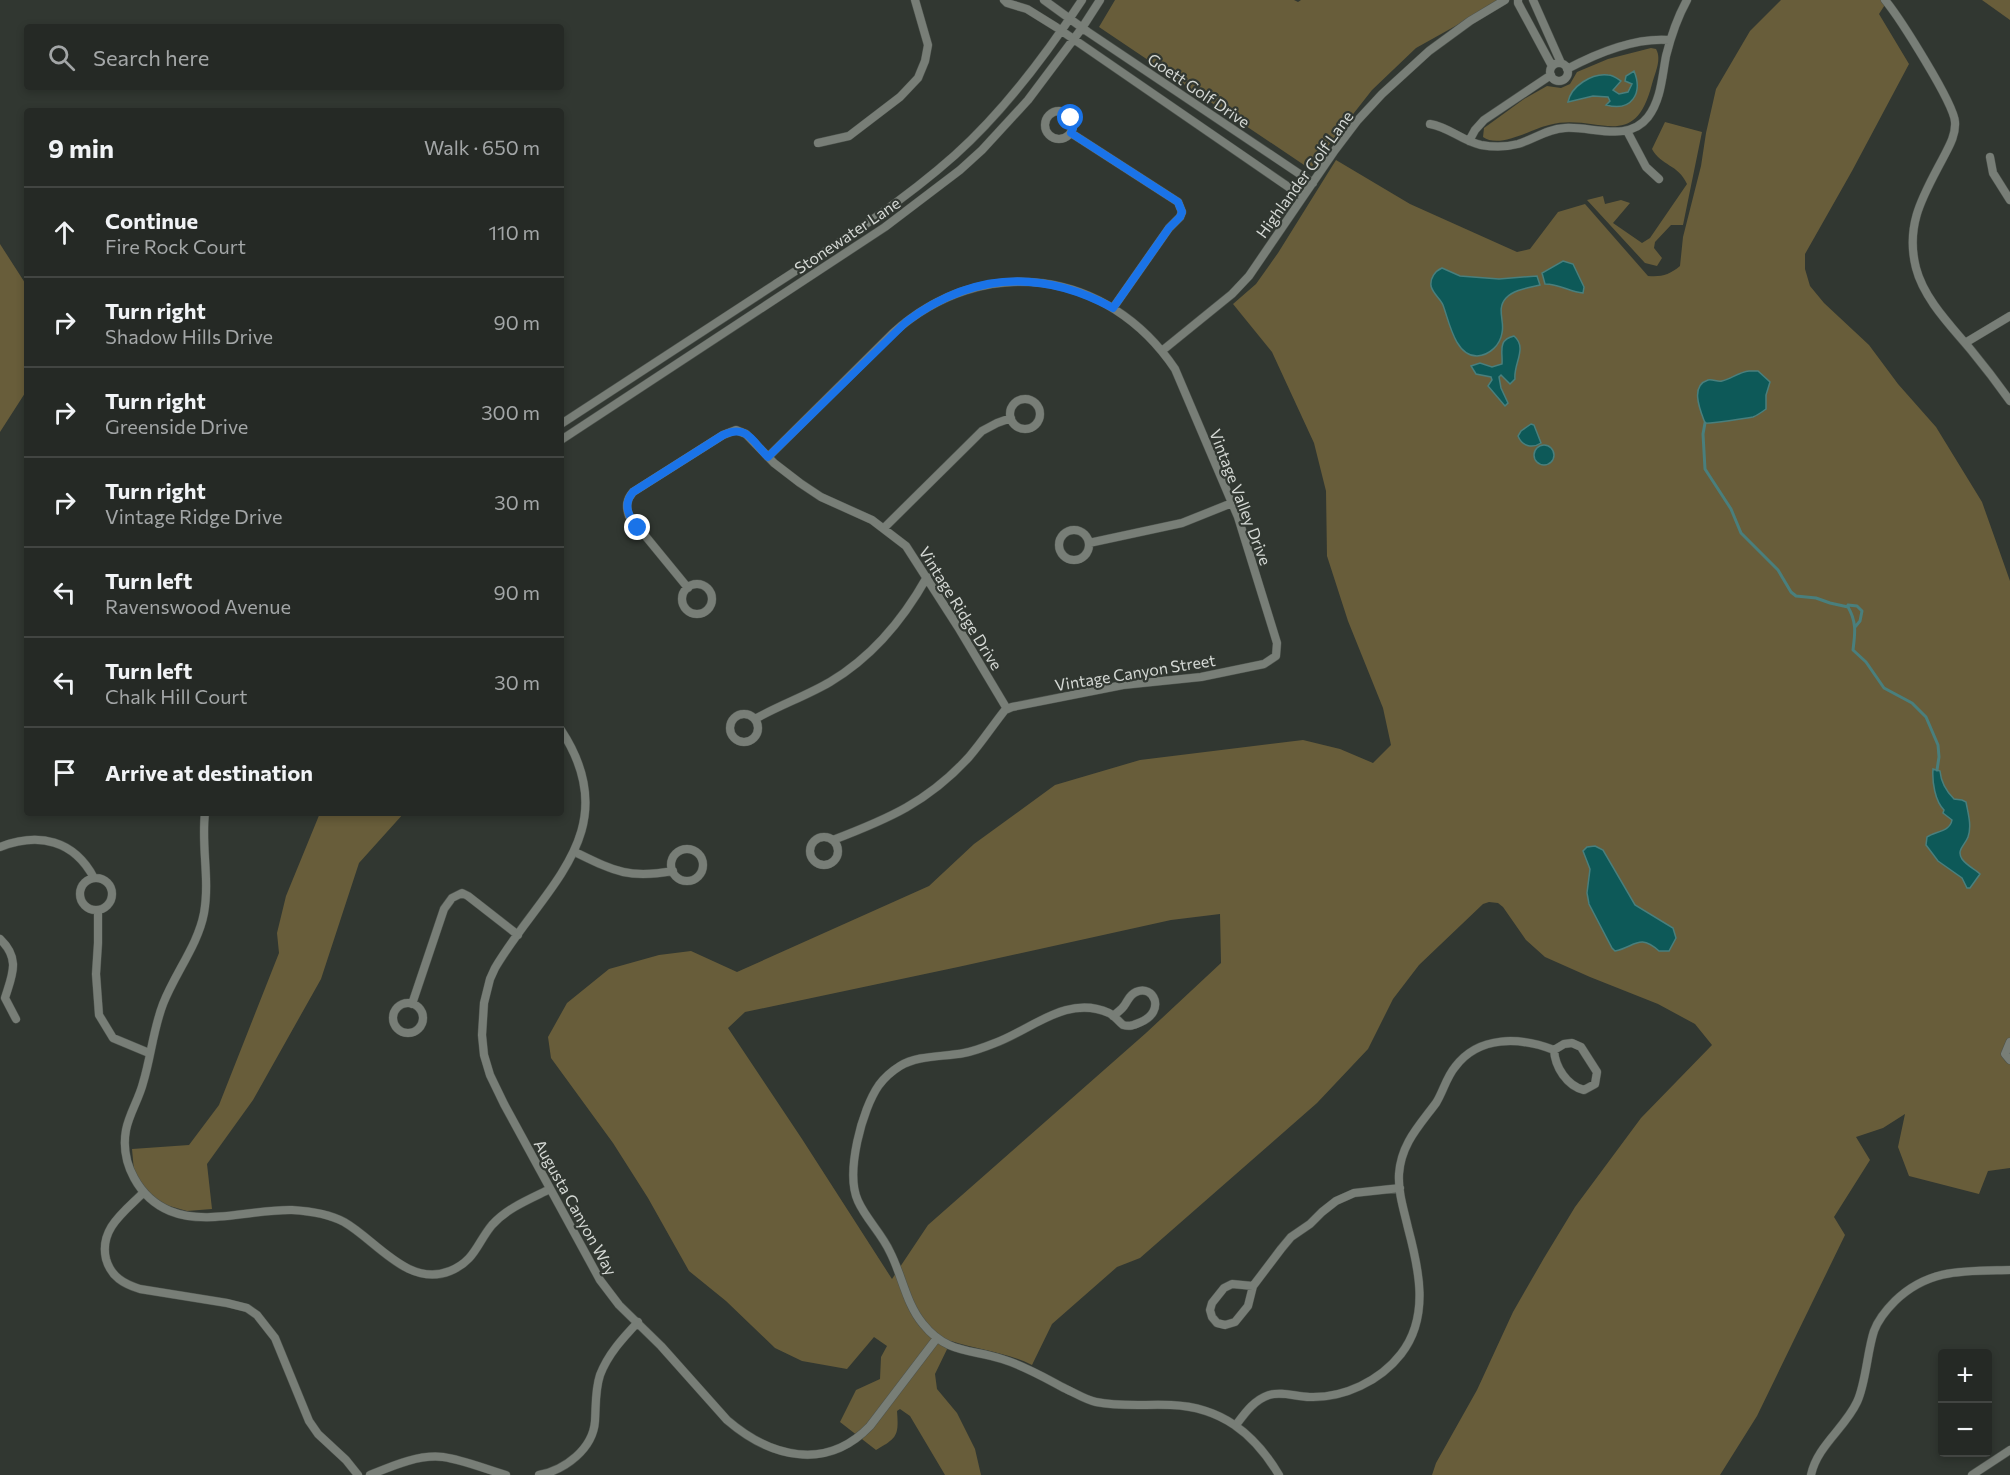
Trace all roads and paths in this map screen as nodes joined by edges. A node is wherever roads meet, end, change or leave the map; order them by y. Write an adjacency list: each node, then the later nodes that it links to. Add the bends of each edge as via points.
1 (915, 0): 26 (street, via 928,45 918,78 900,98 849,136)
2 (1004, 0): 12 (street)
3 (1018, 0): 12 (street)
4 (1044, 0): 13 (street, Goett Golf Drive)
5 (1082, 0): 13 (street, Stonewater Lane)
6 (1100, 0): 14 (street, Stonewater Lane)
7 (1505, 0): 29 (street, Highlander Golf Lane, via 1456,30 1403,74 1346,135)
8 (1518, 0): 18 (street)
9 (1533, 0): 16 (street)
10 (1687, 0): 19 (street)
11 (1885, 0): 34 (street, via 1953,111 1954,134 1917,209 1913,251 1916,270 1928,294)
12 (1028, 9): 15 (street, Goett Golf Drive)
13 (1069, 19): 14 (street, Goett Golf Drive); 15 (street, Stonewater Lane)
14 (1082, 28): 17 (street, Stonewater Lane); 29 (street, Goett Golf Drive)
15 (1062, 31): 17 (street, Goett Golf Drive); 38 (street, Stonewater Lane, via 981,129 957,154 903,197)
16 (1548, 34): 18 (street); 20 (street)
17 (1074, 39): 30 (street, Goett Golf Drive); 39 (street, Stonewater Lane, via 1011,120 944,183 877,232)
18 (1537, 40): 21 (street)
19 (1670, 40): 20 (street, via 1649,40); 23 (street, via 1659,96 1641,124)
20 (1564, 66): 21 (street); 21 (street, via 1567,75 1563,80 1557,80)
21 (1551, 71): 25 (street, via 1484,120)
22 (1430, 124): 25 (street)
23 (1627, 131): 25 (street, via 1565,128 1518,144 1492,146); 28 (street, via 1646,167)
24 (1071, 133): 32 (street, via 1181,206 1180,217)
25 (1469, 141)
26 (818, 143)
27 (1990, 158): 31 (street, via 1993,172)
28 (1659, 179)
29 (1313, 183): 30 (street, Highlander Golf Lane)
30 (1303, 197): 35 (street, Highlander Golf Lane, via 1243,282)
31 (2010, 201)
32 (1113, 308): 35 (street, Vintage Valley Drive, via 1144,330); 40 (street, Vintage Valley Drive, via 1076,290 1048,283 1000,282 956,293 906,322)
33 (2010, 316): 34 (street)
34 (1965, 343): 36 (street)
35 (1163, 350): 41 (street, Vintage Valley Drive, via 1187,392)
36 (2010, 401)
37 (1011, 418): 42 (street, via 982,431)
38 (564, 422)
39 (564, 438)
40 (768, 457): 42 (street, Vintage Ridge Drive, via 821,497); 45 (street, Vintage Ridge Drive, via 746,434 736,430 629,497 627,508 633,522)
41 (1232, 503): 43 (street, via 1182,523); 46 (street, Vintage Valley Drive, via 1277,643)
42 (884, 528): 44 (street, Vintage Ridge Drive, via 906,546)
43 (1089, 543)
44 (927, 577): 47 (street, Vintage Ridge Drive); 48 (street, via 892,628 857,662 832,680)
45 (688, 588)
46 (1273, 658): 47 (street, Vintage Canyon Street, via 1264,664 1201,677 1123,685)
47 (1007, 709): 51 (street, via 968,758 921,800 889,818)
48 (755, 719)
49 (564, 736): 53 (street, Augusta Canyon Way, via 579,764 584,787 584,820)
50 (205, 816): 64 (street, via 204,913 164,1002)
51 (833, 840)
52 (0, 847): 55 (street, via 24,840 53,842 78,856)
53 (575, 852): 54 (street, via 625,874); 57 (street, Augusta Canyon Way)
54 (672, 872): 54 (street, via 679,879 694,880 703,868 701,858 688,849 678,852 672,861)
55 (94, 878): 56 (street, via 108,883 112,892 107,906); 56 (street, via 82,886 80,896 84,905)
56 (98, 910): 64 (street, via 99,1015 113,1038)
57 (518, 935): 59 (street, via 462,892 452,898 444,909); 67 (street, Augusta Canyon Way, via 490,979 482,1015 482,1043 493,1083)
58 (0, 939): 61 (street, via 13,960 5,998)
59 (412, 1004)
60 (1113, 1016): 60 (street, via 1123,1025 1132,1026 1151,1016 1156,1006 1154,999 1143,990 1137,991); 72 (street, via 1087,1008 1068,1010 966,1053 913,1060 880,1083 867,1107 852,1178 858,1201 885,1242 919,1319)
61 (16, 1019)
62 (2010, 1042): 65 (street, via 2005,1054)
63 (1554, 1050): 63 (street, via 1556,1062 1569,1084 1584,1090 1595,1084 1597,1072 1581,1047 1572,1042); 66 (street, via 1512,1040 1488,1044 1466,1056 1407,1143 1401,1159)
64 (149, 1053): 68 (street, via 125,1138 127,1163)
65 (2010, 1060)
66 (1400, 1188): 70 (street, via 1354,1193 1336,1201 1291,1237); 73 (street, via 1420,1291 1409,1343 1376,1377 1337,1394 1268,1396 1248,1409)
67 (550, 1189): 68 (street, via 520,1204 492,1225 469,1260 450,1271 429,1274 400,1264 344,1222 325,1215 291,1210 197,1217 170,1211); 71 (street, Augusta Canyon Way, via 600,1280)
68 (143, 1193): 75 (street, via 111,1226 104,1240 108,1264 115,1276 140,1289 227,1303 257,1315 275,1338 309,1421)
69 (2010, 1270): 80 (street, via 1953,1271 1928,1278 1906,1290 1887,1308 1874,1330 1857,1402 1814,1463)
70 (1252, 1286): 70 (street, via 1232,1284 1224,1288 1210,1310 1217,1323 1235,1322 1248,1306)
71 (638, 1322): 72 (street, Augusta Canyon Way, via 738,1430 774,1449 810,1455 834,1450 858,1438); 78 (street, via 614,1350 600,1376 593,1433 586,1445 567,1463)
72 (937, 1338): 73 (street, via 964,1351 1012,1362 1094,1402 1190,1407 1219,1415)
73 (1236, 1425): 79 (street, via 1259,1446)
74 (2010, 1450): 81 (street)
75 (358, 1475)
76 (370, 1475): 77 (street, via 430,1456)
77 (506, 1475)
78 (539, 1475)
79 (1279, 1475)
80 (1811, 1475)
81 (1972, 1475)

